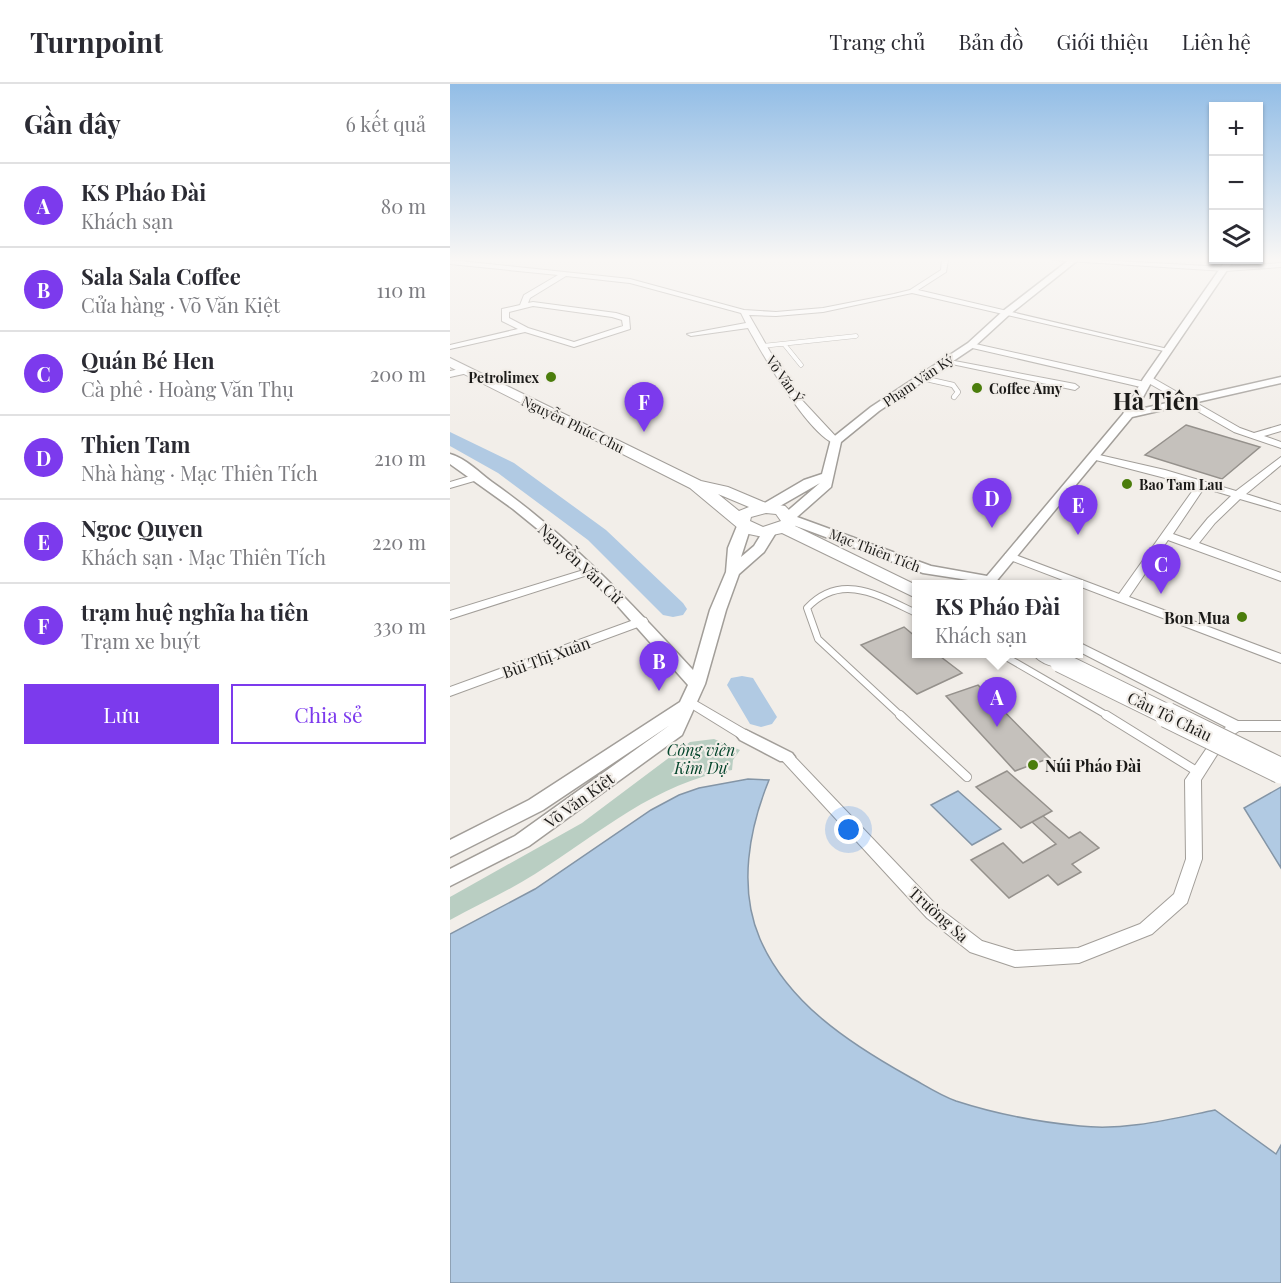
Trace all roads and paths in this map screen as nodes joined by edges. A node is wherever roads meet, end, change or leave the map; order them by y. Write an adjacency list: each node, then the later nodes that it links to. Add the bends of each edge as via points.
1 (504, 316): 8 (street)
2 (615, 316): 8 (street, via 628,322 627,327 574,345)
3 (746, 316): 7 (street, Võ Văn Ý)
4 (1003, 316): 12 (street, Phạm Văn Ký)
5 (1019, 316): 15 (street)
6 (1190, 316): 15 (street, Mạc Thiên Tích)
7 (750, 325): 9 (street); 13 (street, Võ Văn Ý)
8 (525, 330): 14 (street)
9 (691, 334)
10 (856, 336): 11 (lane)
11 (784, 344): 13 (lane); 18 (lane)
12 (971, 345): 16 (street, Phạm Văn Ký); 22 (street)
13 (762, 346): 29 (street, Võ Văn Ý, via 819,428)
14 (450, 347)
15 (1168, 350): 22 (street, Mạc Thiên Tích)
16 (947, 361): 20 (street, Phạm Văn Ký); 23 (street)
17 (450, 362): 19 (highway, Nguyễn Phúc Chu)
18 (801, 364)
19 (457, 373): 36 (highway, Nguyễn Phúc Chu)
20 (922, 378): 24 (lane, via 953,385 958,392); 29 (street, Phạm Văn Ký)
21 (1281, 380): 25 (street)
22 (1146, 382): 25 (street); 26 (street, Mạc Thiên Tích)
23 (1075, 387)
24 (954, 397)
25 (1183, 401): 26 (street); 28 (street)
26 (1128, 415): 31 (street, Mạc Thiên Tích)
27 (1281, 428): 28 (street)
28 (1253, 436): 30 (street)
29 (835, 441): 35 (street)
30 (1281, 445)
31 (1095, 457): 37 (street); 46 (street, Mạc Thiên Tích)
32 (450, 458): 34 (street, Nguyễn Văn Cừ)
33 (1281, 460): 39 (street)
34 (477, 477): 38 (street); 47 (street, Nguyễn Văn Cừ, via 538,523)
35 (826, 477): 40 (street); 43 (street, via 825,487)
36 (696, 484): 40 (highway, Nguyễn Phúc Chu); 42 (highway, Nguyễn Phúc Chu)
37 (1202, 484): 39 (street); 44 (street)
38 (450, 485)
39 (1240, 495): 41 (street); 45 (street)
40 (766, 508): 42 (highway, via 750,511); 43 (highway, Nguyễn Phúc Chu, via 782,510)
41 (1281, 508)
42 (742, 524): 43 (highway, via 756,531); 48 (street, Võ Văn Kiệt, via 733,554)
43 (783, 524): 48 (street, Võ Văn Kiệt); 50 (street, Mạc Thiên Tích, via 928,570); 54 (highway)
44 (1165, 534): 45 (street); 55 (street)
45 (1193, 544): 49 (street)
46 (1009, 556): 51 (street, Mạc Thiên Tích); 52 (street)
47 (590, 571): 57 (street); 58 (street, Nguyễn Văn Cừ)
48 (733, 572): 63 (street, Võ Văn Kiệt)
49 (1281, 577)
50 (978, 580)
51 (995, 580)
52 (1076, 580)
53 (1083, 583): 55 (street)
54 (912, 590)
55 (1123, 597): 62 (street)
56 (912, 611): 72 (lane, via 873,593 847,589 827,590 807,608 818,639)
57 (450, 615)
58 (642, 621): 63 (street, Nguyễn Văn Cừ); 64 (street, Bùi Thị Xuân)
59 (1083, 649): 66 (street)
60 (1015, 658): 71 (lane)
61 (1051, 658): 70 (highway, Cầu Tô Châu, bridge)
62 (1281, 659)
63 (697, 684): 65 (street, Võ Văn Kiệt)
64 (450, 692)
65 (691, 702): 68 (street, Trường Sa); 73 (street, Võ Văn Kiệt, via 536,805); 74 (street, Võ Văn Kiệt, via 676,731 522,840)
66 (1236, 726): 67 (street); 71 (street, Trường Sa, via 1222,735)
67 (1281, 726)
68 (746, 736): 69 (street, Trường Sa)
69 (786, 757): 71 (street, Trường Sa, via 933,914 976,946 1015,959 1079,956 1146,929 1181,898 1194,859 1192,780)
70 (1281, 771)
71 (1198, 772)
72 (967, 777)
73 (450, 849)
74 (450, 878)

